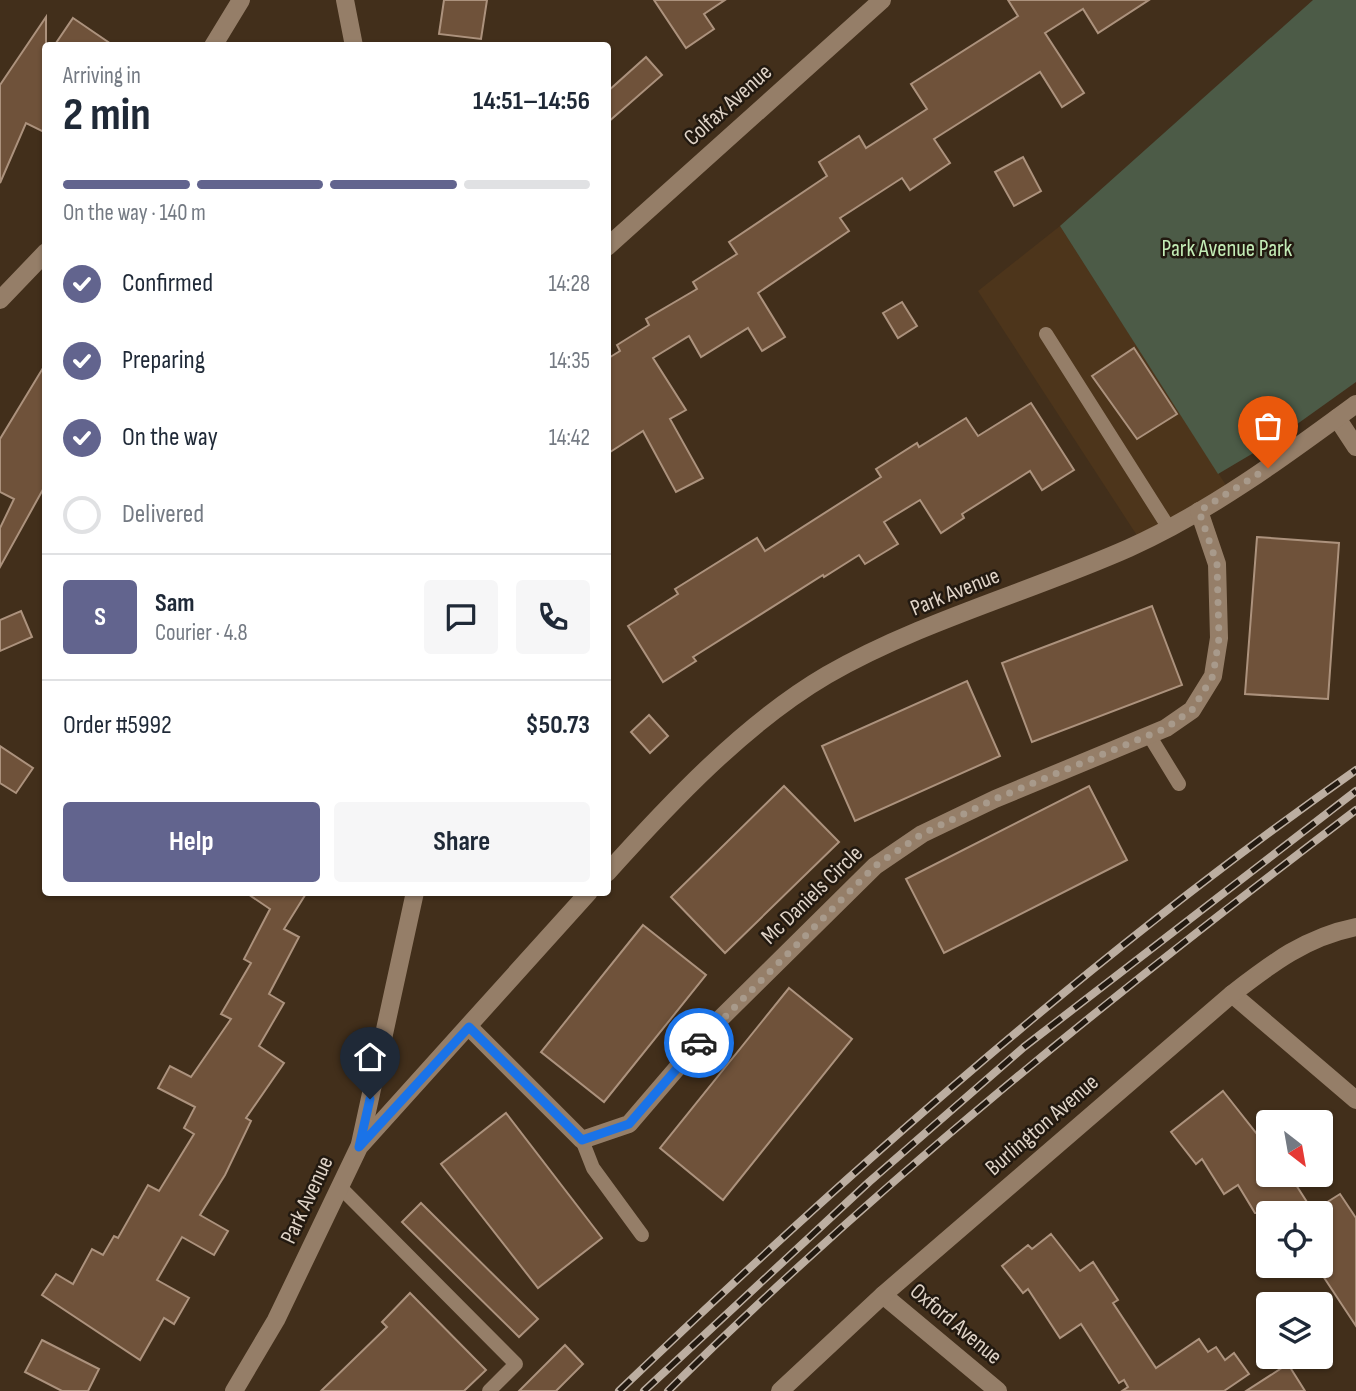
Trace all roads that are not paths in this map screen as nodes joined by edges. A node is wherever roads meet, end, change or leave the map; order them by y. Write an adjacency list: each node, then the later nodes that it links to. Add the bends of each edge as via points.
1 (241, 0): 4 (street)
2 (345, 0): 5 (street)
3 (882, 0): 6 (street, Colfax Avenue)
4 (215, 42)
5 (353, 42)
6 (611, 243)
7 (42, 256): 8 (street)
8 (0, 300)
9 (1046, 334): 14 (lane)
10 (1356, 404): 11 (street, Park Avenue)
11 (1337, 418): 12 (street); 13 (street, Park Avenue)
12 (1356, 447)
13 (1199, 511): 14 (street, Park Avenue); 15 (street, Mc Daniels Circle, via 1217,564 1219,638 1213,676 1192,710)
14 (1169, 528): 17 (street, Park Avenue, via 1080,569 908,636 827,675 752,729)
15 (1149, 735): 16 (lane); 24 (street, Mc Daniels Circle, via 946,822 875,866 713,1025 629,1124)
16 (1179, 784)
17 (611, 869)
18 (414, 896): 25 (street)
19 (586, 896): 22 (street, Park Avenue)
20 (1356, 927): 21 (street, Burlington Avenue, via 1307,941)
21 (1233, 994): 23 (street); 28 (street, Burlington Avenue)
22 (469, 1027): 24 (street); 25 (street, Park Avenue)
23 (1356, 1100)
24 (582, 1140): 27 (lane, via 593,1168)
25 (359, 1147): 26 (street, Park Avenue)
26 (340, 1187): 29 (street, Park Avenue, via 276,1320); 30 (lane, via 516,1364)
27 (642, 1235)
28 (883, 1295): 31 (street, Burlington Avenue); 32 (street, Oxford Avenue)
29 (234, 1391)
30 (489, 1391)
31 (780, 1391)
32 (998, 1391)

